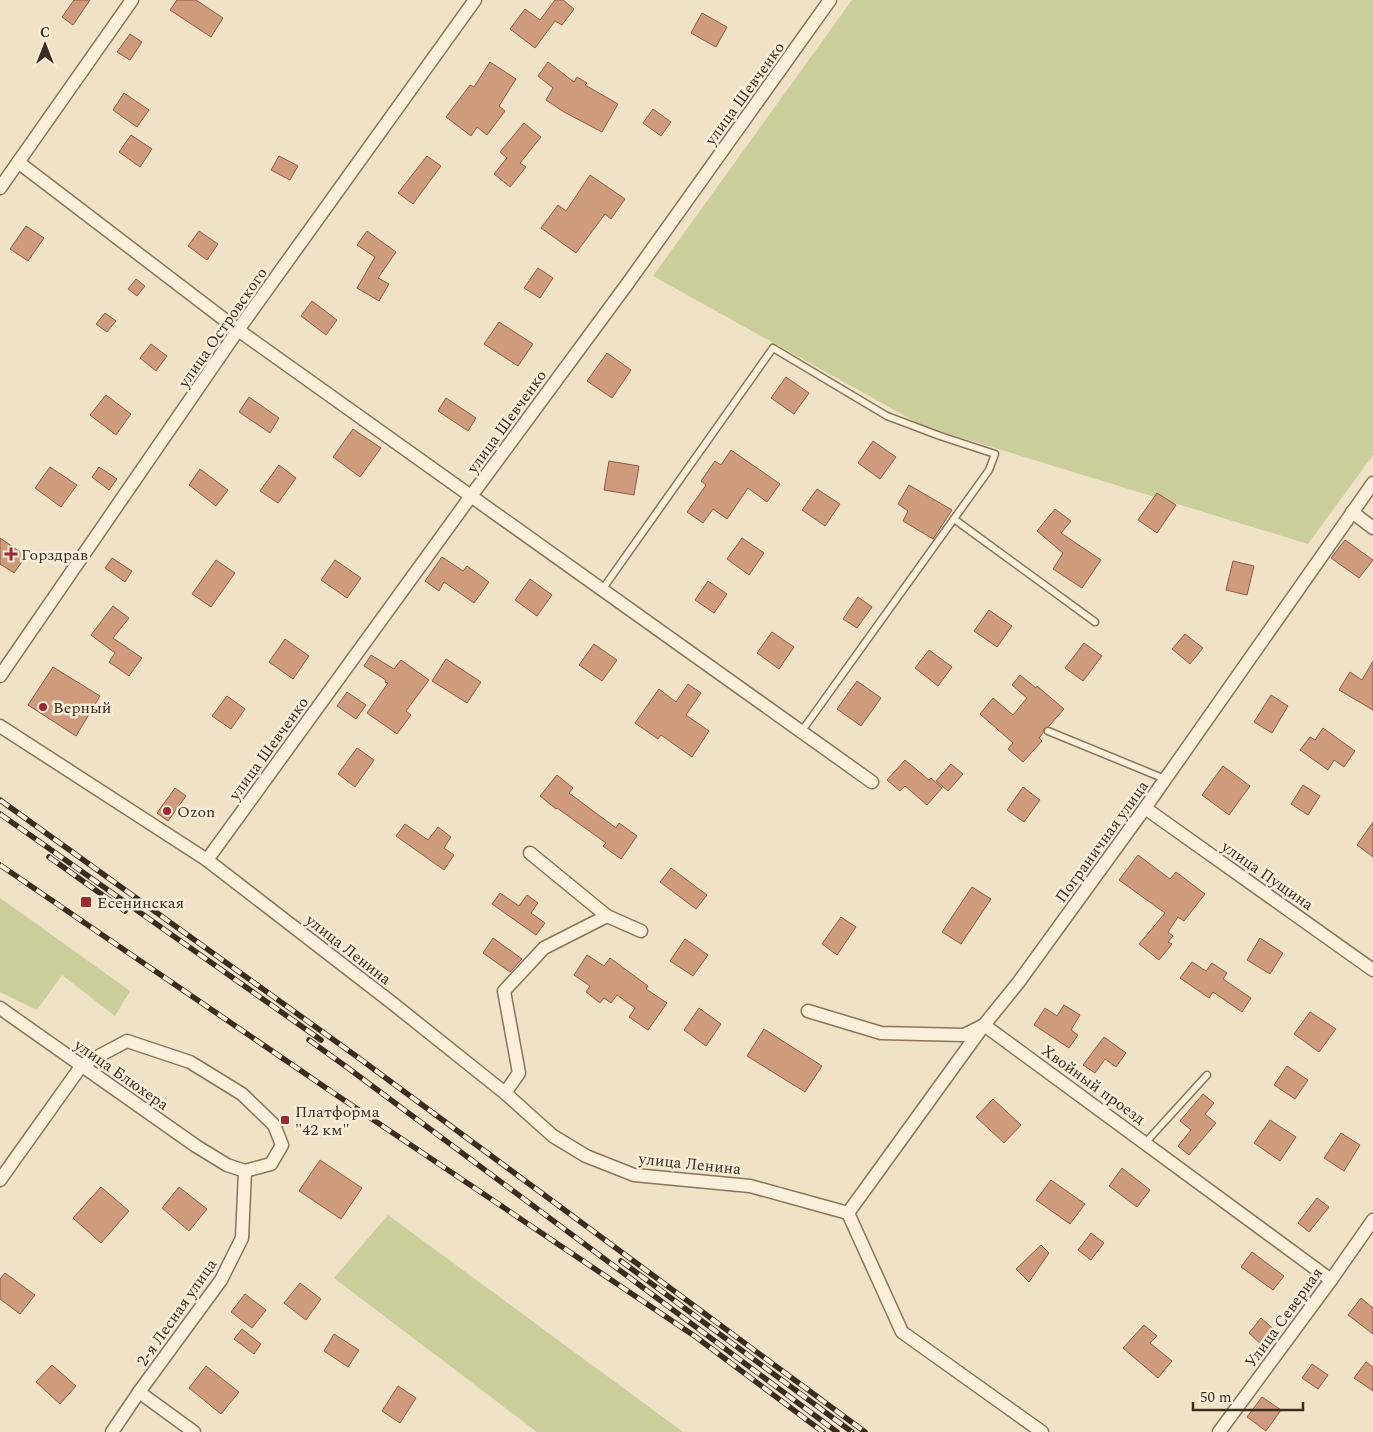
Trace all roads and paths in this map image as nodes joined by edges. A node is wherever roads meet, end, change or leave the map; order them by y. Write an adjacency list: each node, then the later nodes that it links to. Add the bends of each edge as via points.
1 (132, 0): 4 (street)
2 (475, 0): 6 (street, улица Островского)
3 (830, 0): 8 (street, улица Шевченко)
4 (18, 162): 5 (street); 6 (street)
5 (0, 188)
6 (238, 330): 8 (street); 14 (street, улица Островского)
7 (1373, 483): 9 (street, Пограничная улица)
8 (471, 496): 17 (street); 22 (street, улица Шевченко)
9 (1352, 512): 11 (street); 18 (street, Пограничная улица)
10 (954, 519): 12 (lane, via 989,470 995,454 886,416 773,348); 13 (lane); 17 (lane)
11 (1373, 528)
12 (604, 587)
13 (1095, 622)
14 (0, 676)
15 (0, 726): 22 (street, улица Ленина)
16 (1048, 731): 18 (lane)
17 (801, 732): 19 (street)
18 (1165, 779): 20 (street, Пограничная улица)
19 (872, 782)
20 (1145, 808): 25 (street, улица Пущина); 28 (street, Пограничная улица)
21 (530, 853): 23 (street)
22 (207, 860): 31 (street, улица Ленина)
23 (607, 916): 24 (street); 31 (street, via 544,948 504,991 519,1073)
24 (641, 931)
25 (1373, 970)
26 (0, 1008): 29 (street, улица Блюхера)
27 (808, 1011): 28 (street, via 881,1033 964,1035)
28 (984, 1025): 32 (street, Хвойный проезд); 35 (street, Пограничная улица)
29 (82, 1065): 33 (street, улица Блюхера, via 196,1146 227,1165); 33 (street, via 127,1040 190,1062 242,1094 274,1125 282,1145 271,1164); 34 (street)
30 (1207, 1075): 32 (lane)
31 (506, 1093): 35 (street, улица Ленина, via 553,1136 586,1156 634,1175 750,1186)
32 (1146, 1142): 37 (street, Хвойный проезд)
33 (245, 1171): 38 (street, 2-я Лесная улица, via 242,1238 221,1280)
34 (0, 1180)
35 (848, 1213): 41 (street, via 902,1332)
36 (1373, 1220): 37 (street, Улица Северная)
37 (1331, 1280): 42 (street, Улица Северная)
38 (139, 1392): 39 (street, 2-я Лесная улица); 40 (street)
39 (112, 1432)
40 (194, 1432)
41 (1042, 1432)
42 (1219, 1432)

